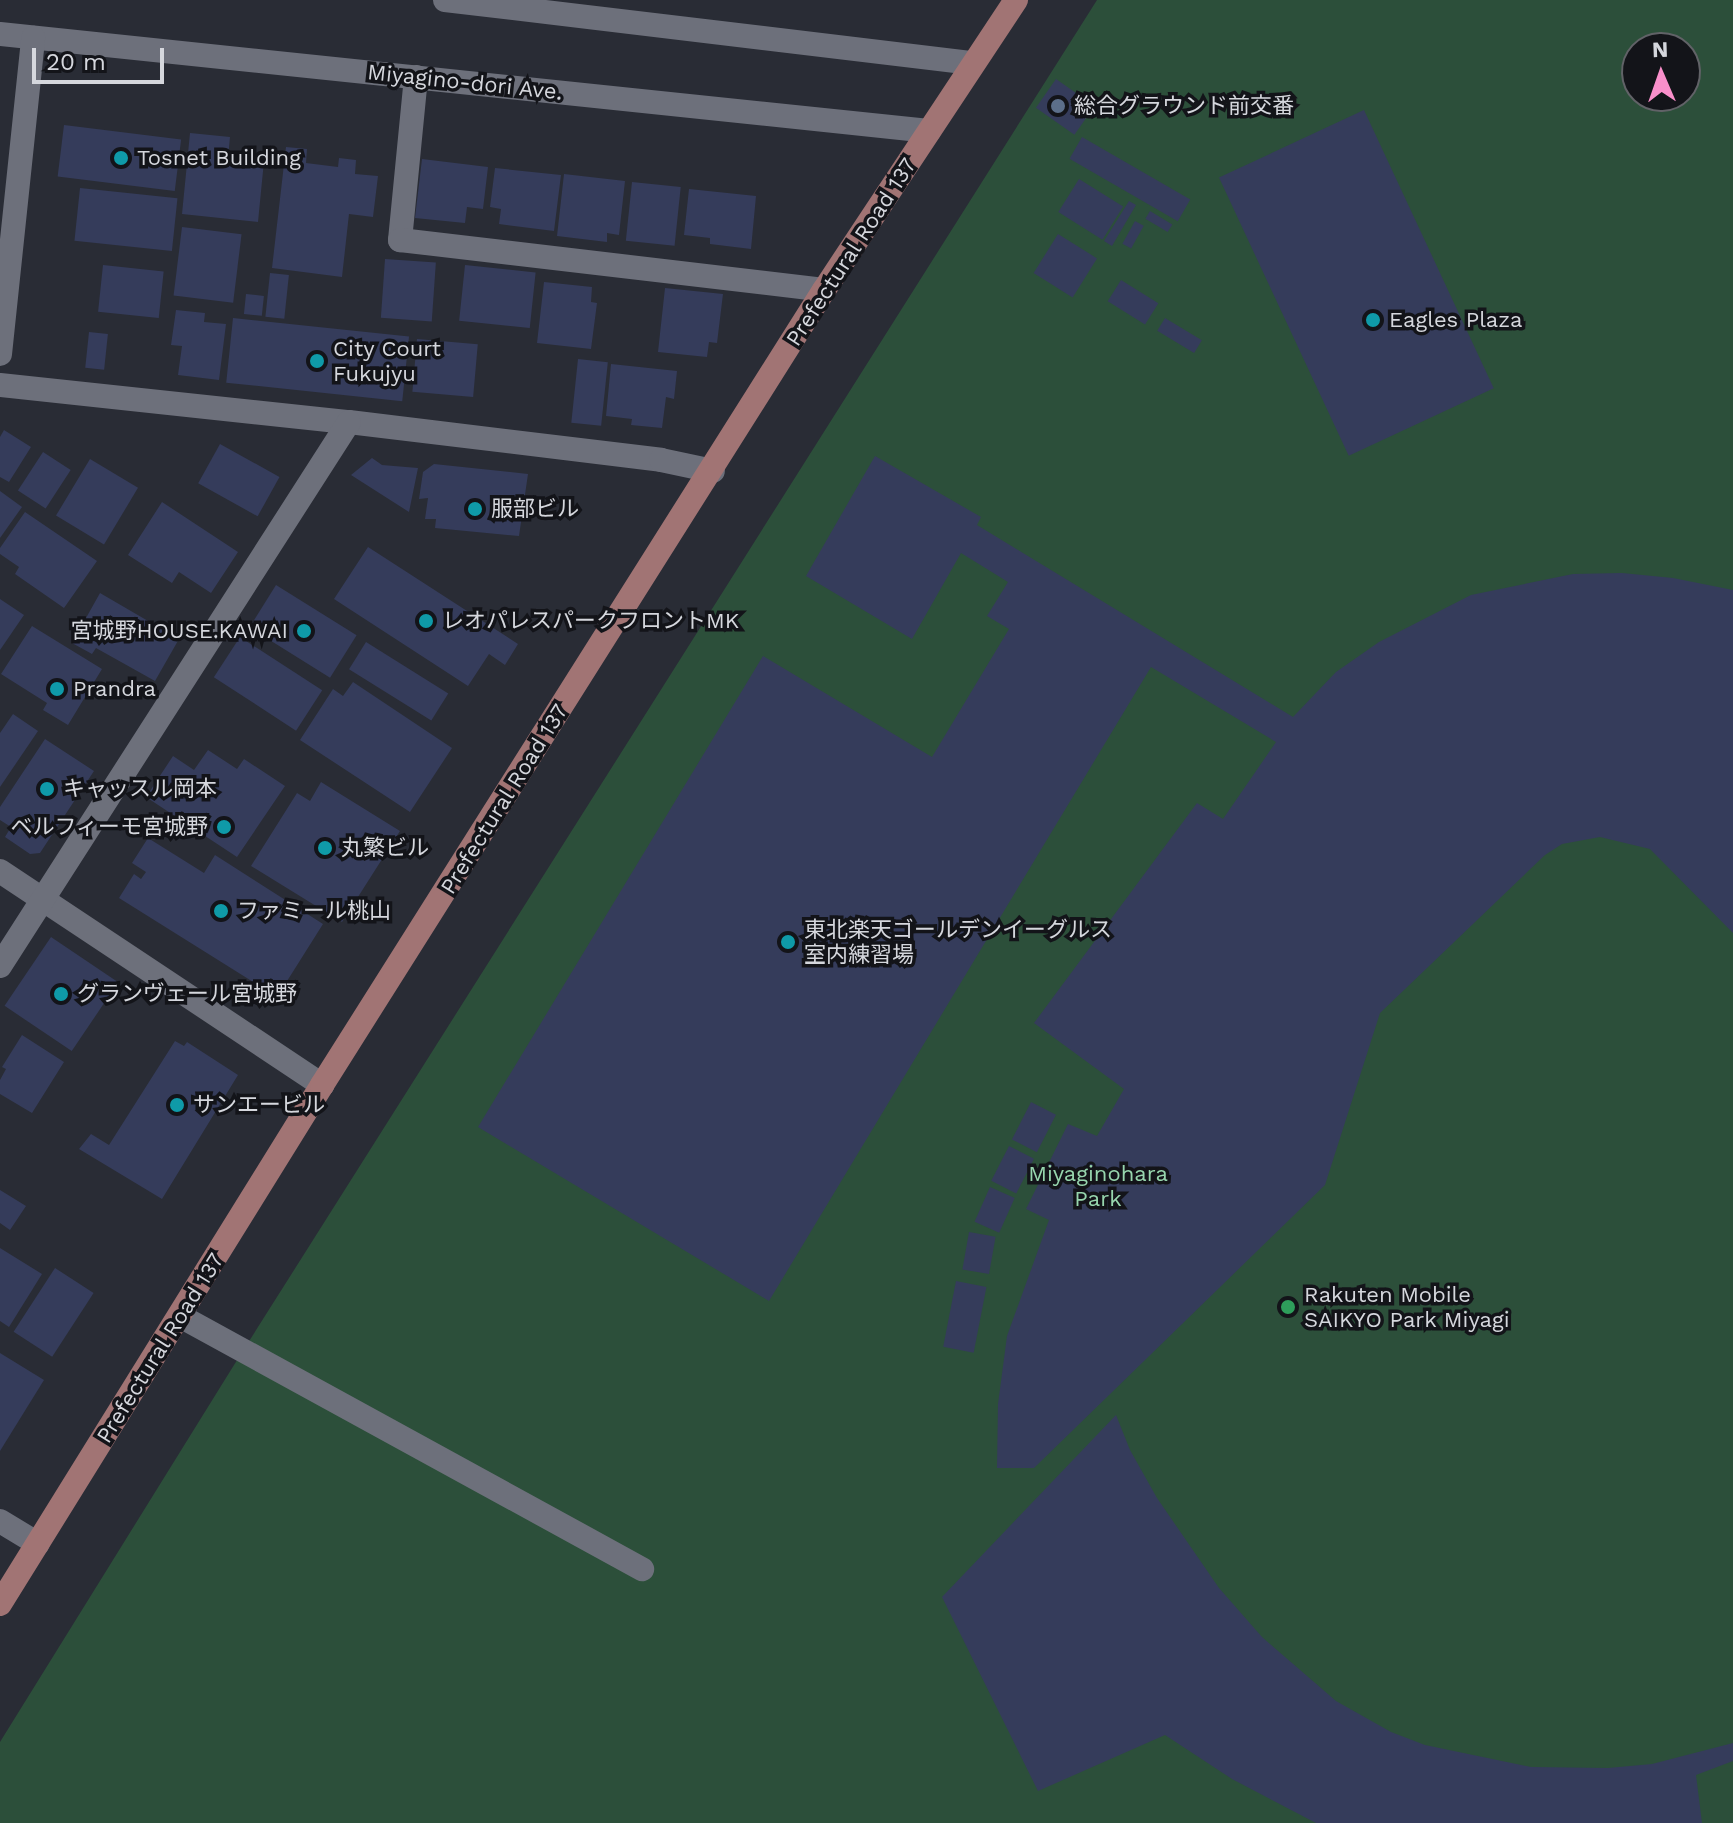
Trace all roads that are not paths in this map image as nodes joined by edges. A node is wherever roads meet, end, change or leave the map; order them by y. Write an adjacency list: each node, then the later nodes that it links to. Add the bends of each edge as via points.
1 (445, 0): 5 (street)
2 (1016, 0): 5 (main road, Prefectural Road 137)
3 (0, 34): 4 (street, Miyagino-dori Ave.)
4 (33, 38): 6 (street, Miyagino-dori Ave.); 9 (street)
5 (972, 63): 7 (main road, Prefectural Road 137)
6 (416, 77): 7 (street, Miyagino-dori Ave.); 8 (street, via 400,240)
7 (929, 131): 8 (main road, Prefectural Road 137)
8 (824, 290): 12 (main road, Prefectural Road 137)
9 (0, 354)
10 (0, 385): 11 (street)
11 (349, 422): 12 (street); 14 (street)
12 (713, 471): 16 (main road, Prefectural Road 137)
13 (0, 871): 14 (street)
14 (42, 900): 15 (street); 16 (street)
15 (0, 966)
16 (322, 1085): 17 (main road, Prefectural Road 137)
17 (180, 1316): 19 (main road, Prefectural Road 137); 20 (street)
18 (0, 1521): 19 (street)
19 (38, 1544): 21 (main road, Prefectural Road 137)
20 (642, 1569)
21 (0, 1604)

